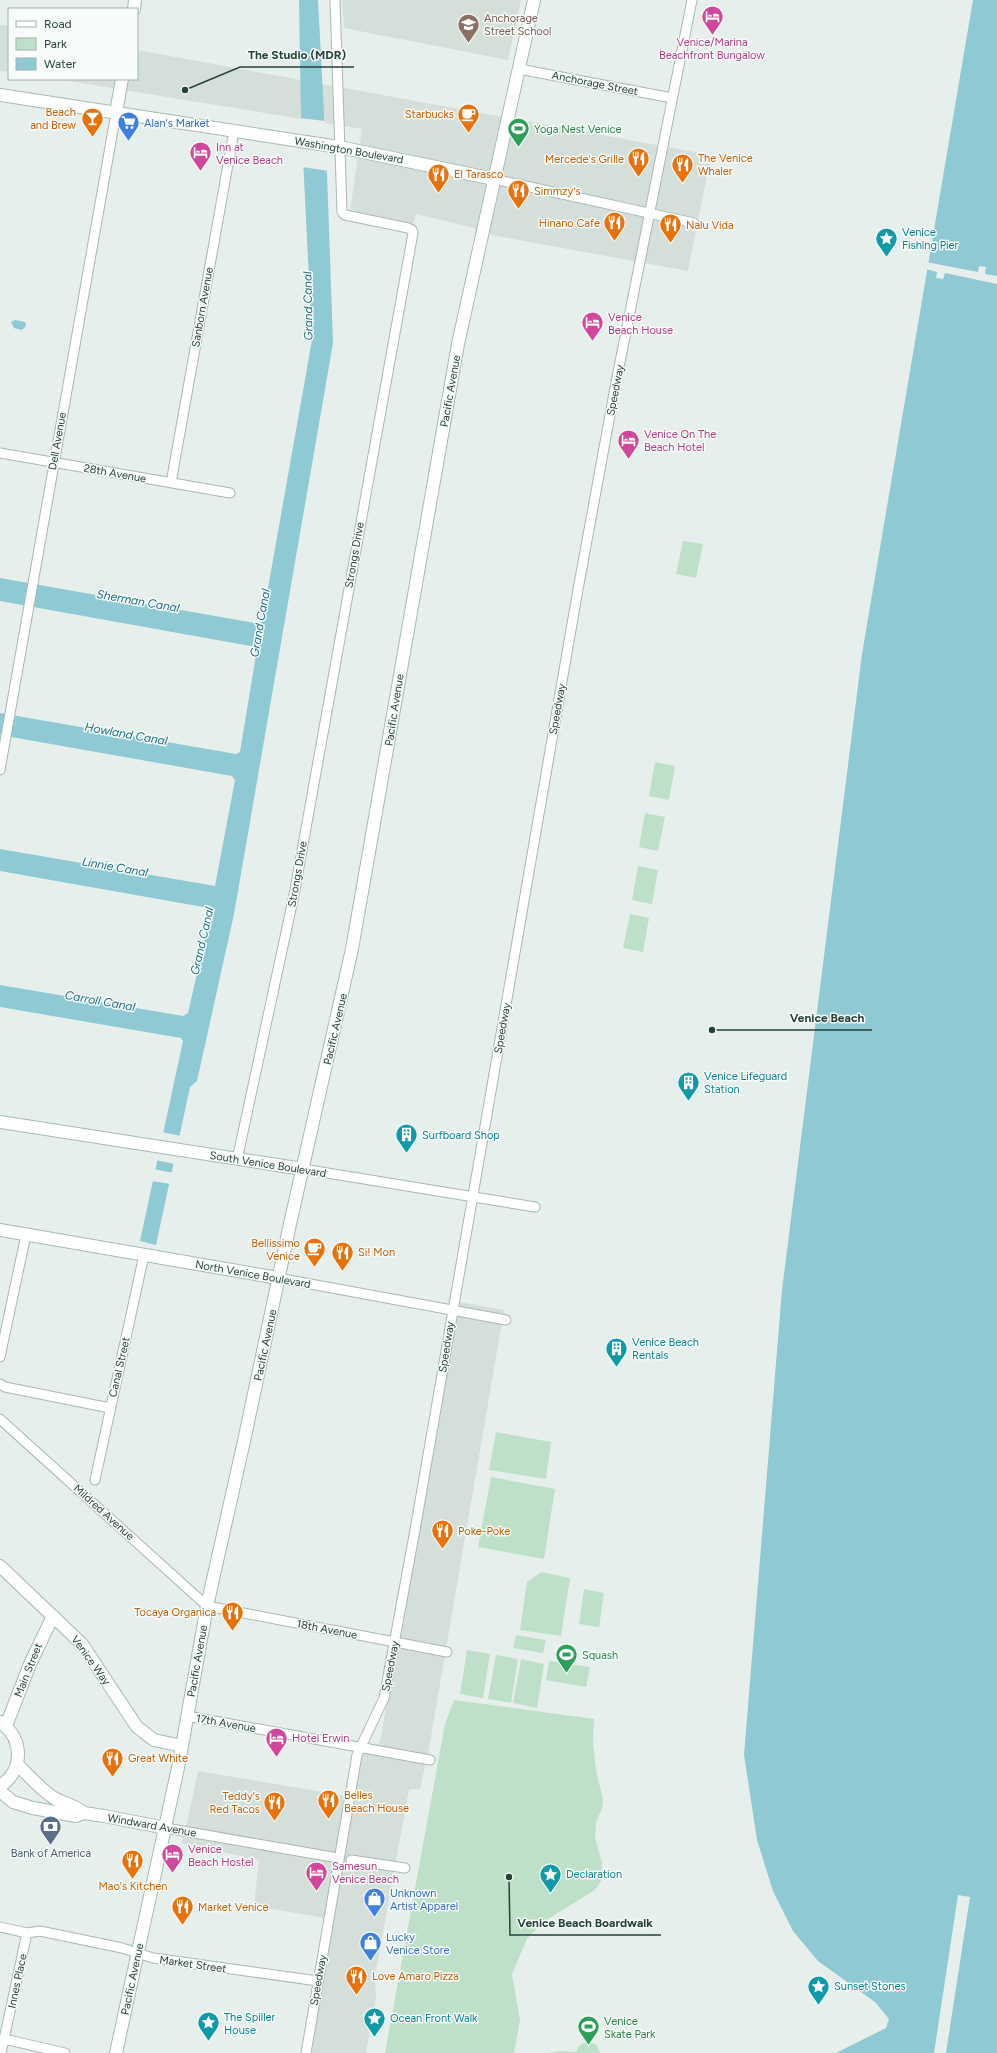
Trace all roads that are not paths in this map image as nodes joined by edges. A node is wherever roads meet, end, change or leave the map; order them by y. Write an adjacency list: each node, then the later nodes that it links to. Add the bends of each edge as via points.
1 (335, 0): 10 (street, Strongs Drive)
2 (534, 0): 4 (main road, Pacific Avenue)
3 (692, 0): 7 (street, Speedway)
4 (518, 69): 7 (street, Anchorage Street); 11 (main road, Pacific Avenue)
5 (122, 80): 8 (main road)
6 (0, 95): 8 (main road, Washington Boulevard)
7 (672, 98): 12 (street, Speedway)
8 (116, 113): 9 (main road, Washington Boulevard); 15 (street, Dell Avenue)
9 (234, 131): 10 (main road, Washington Boulevard); 16 (street, Sanborn Avenue)
10 (334, 146): 11 (main road, Washington Boulevard); 20 (street, Strongs Drive, via 342,212 408,228 413,233 294,895)
11 (494, 179): 12 (street, Washington Boulevard); 21 (main road, Pacific Avenue, via 457,352 352,949)
12 (650, 213): 13 (street, Washington Boulevard); 22 (street, Speedway, via 577,595)
13 (694, 223)
14 (0, 453): 15 (street, 28th Avenue)
15 (53, 462): 16 (street, 28th Avenue); 18 (street, Dell Avenue)
16 (171, 482): 17 (street, 28th Avenue)
17 (230, 493)
18 (0, 770)
19 (0, 1122): 20 (main road, South Venice Boulevard)
20 (238, 1160): 21 (main road, South Venice Boulevard)
21 (303, 1169): 22 (street, South Venice Boulevard); 27 (main road, Pacific Avenue)
22 (472, 1198): 23 (street, South Venice Boulevard); 28 (street, Speedway)
23 (536, 1207)
24 (0, 1230): 25 (main road, North Venice Boulevard)
25 (26, 1235): 26 (main road, North Venice Boulevard); 30 (street)
26 (144, 1255): 27 (main road, North Venice Boulevard); 32 (street, Canal Street)
27 (278, 1278): 28 (street, North Venice Boulevard); 36 (main road, Pacific Avenue)
28 (452, 1309): 29 (street, North Venice Boulevard); 38 (street, Speedway)
29 (506, 1320)
30 (0, 1357)
31 (0, 1384): 32 (street)
32 (110, 1408): 34 (street, Canal Street)
33 (0, 1418): 36 (street, Mildred Avenue)
34 (95, 1480)
35 (0, 1566): 37 (main road, Venice Way)
36 (207, 1606): 38 (street, 18th Avenue); 40 (main road, Pacific Avenue)
37 (53, 1616): 41 (main road, Main Street); 42 (main road, Venice Way, via 82,1644 137,1727 154,1740)
38 (394, 1642): 39 (street, 18th Avenue); 43 (street, Speedway, via 384,1698)
39 (448, 1652)
40 (187, 1716): 42 (main road, Pacific Avenue); 43 (street, 17th Avenue)
41 (3, 1724): 45 (main road, via 18,1746)
42 (182, 1746): 49 (main road, Pacific Avenue)
43 (361, 1746): 44 (street, 17th Avenue, via 385,1753); 50 (street, Speedway, via 355,1762)
44 (430, 1760)
45 (17, 1764): 46 (main road, via 9,1778); 48 (main road, Windward Avenue, via 45,1792)
46 (0, 1786)
47 (0, 1790): 48 (main road, Windward Avenue, via 19,1805 76,1816)
48 (84, 1813): 49 (main road, Windward Avenue)
49 (166, 1828): 50 (street, Windward Avenue); 55 (main road, Pacific Avenue)
50 (338, 1858): 56 (street, Speedway)
51 (350, 1860): 52 (street)
52 (406, 1868)
53 (0, 1927): 54 (street, Market Street)
54 (28, 1933): 55 (street, Market Street, via 40,1930); 57 (street, Innes Place)
55 (138, 1953): 56 (street, Market Street, via 153,1958); 61 (main road, Pacific Avenue)
56 (318, 1981): 62 (street, Speedway)
57 (4, 2024): 58 (street, Innes Place)
58 (4, 2039): 59 (street, Innes Place); 60 (street)
59 (2, 2053)
60 (65, 2053)
61 (116, 2053)
62 (306, 2053)

